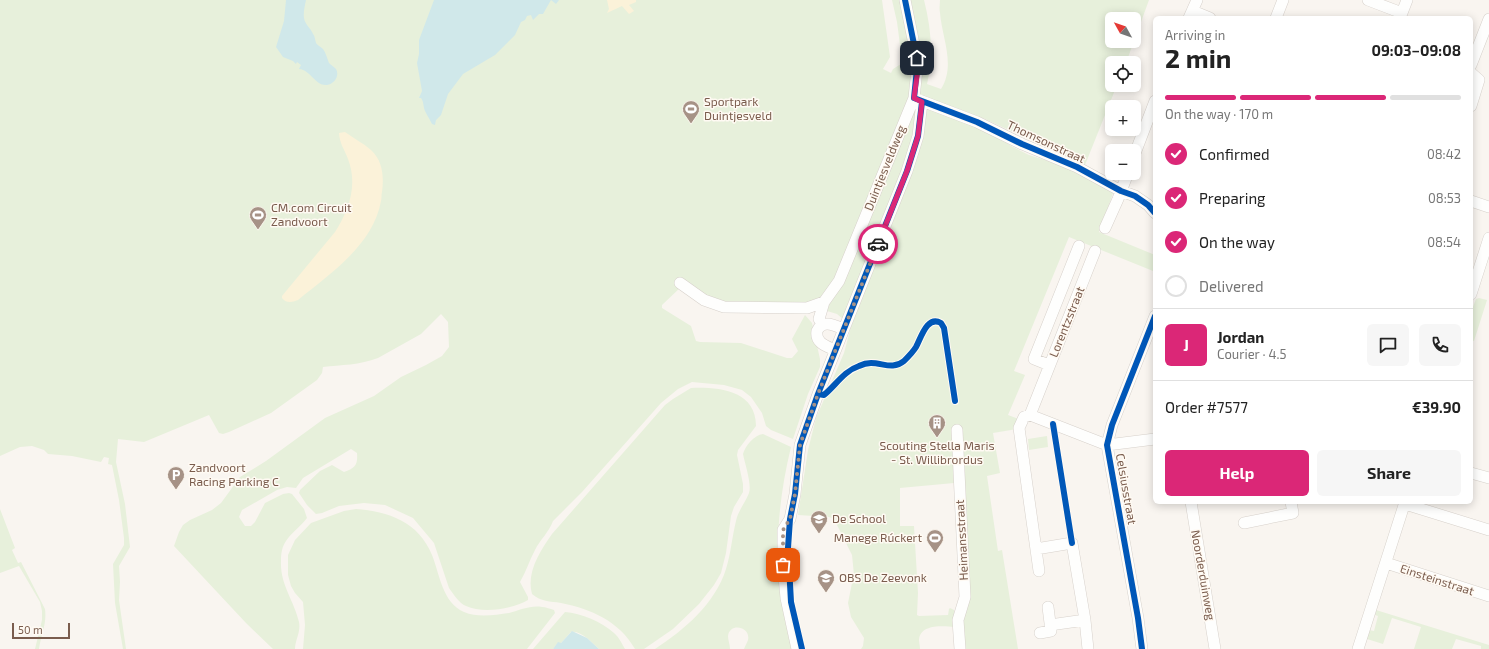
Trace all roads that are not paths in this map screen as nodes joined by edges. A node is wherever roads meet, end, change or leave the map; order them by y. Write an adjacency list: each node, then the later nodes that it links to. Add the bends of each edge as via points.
1 (905, 0): 12 (street, Duintjesveldweg, via 917,58)
2 (1197, 0): 6 (street)
3 (1283, 0): 7 (street)
4 (1368, 0): 8 (street)
5 (1407, 0): 8 (street)
6 (1191, 14)
7 (1277, 16)
8 (1401, 16)
9 (1489, 19): 10 (street)
10 (1473, 60)
11 (1473, 75): 13 (street, via 1479,80)
12 (918, 100): 17 (street, Thomsonstraat, via 977,122 1077,167); 30 (street, Duintjesveldweg, via 839,281); 34 (street, via 918,136 907,171)
13 (1473, 100)
14 (1153, 106): 15 (street)
15 (1139, 144)
16 (1125, 180): 17 (street)
17 (1121, 191): 20 (street, Thomsonstraat, via 1142,200); 21 (street)
18 (1473, 202): 19 (street)
19 (1489, 207)
20 (1153, 211)
21 (1105, 228)
22 (1489, 238): 25 (street)
23 (1079, 246): 26 (street, Lorentzstraat)
24 (1095, 251): 27 (street, Lorentzstraat)
25 (1485, 262): 29 (street)
26 (1068, 274): 27 (street, Lorentzstraat); 36 (street, Lorentzstraat, via 1034,359)
27 (1084, 280): 36 (street, Lorentzstraat)
28 (680, 283): 31 (street, via 704,300 724,307)
29 (1473, 289)
30 (824, 302): 31 (street); 33 (street, Duintjesveldweg)
31 (807, 308): 33 (street)
32 (1153, 321): 40 (street, Celsiusstraat, via 1112,425)
33 (820, 322): 34 (street); 35 (street, Duintjesveldweg, via 816,331 818,340)
34 (844, 329): 35 (street)
35 (835, 350): 57 (street, via 800,445 790,519 783,530 786,598)
36 (1050, 365): 37 (street, Lorentzstraat)
37 (1030, 415): 40 (street); 49 (street, Lorentzstraat, via 1024,417 1019,428)
38 (957, 430): 58 (street, Heimansstraat, via 965,597 958,620)
39 (1153, 439): 40 (street)
40 (1107, 445): 60 (street, Celsiusstraat)
41 (1473, 474): 42 (street)
42 (1489, 478)
43 (1191, 504): 61 (street, Noorderduinweg)
44 (1292, 504): 47 (street, via 1293,513)
45 (1405, 504): 50 (street)
46 (1408, 504): 48 (street)
47 (1244, 523)
48 (1489, 530)
49 (1036, 549): 51 (street); 54 (street, via 1072,543)
50 (1386, 563): 52 (street, Einsteinstraat); 62 (street)
51 (1040, 571)
52 (1489, 596)
53 (1048, 607): 55 (street)
54 (1085, 620): 55 (street); 59 (street)
55 (1050, 625): 56 (street, via 1051,631)
56 (1040, 633)
57 (797, 649)
58 (960, 649)
59 (1088, 649)
60 (1142, 649)
61 (1215, 649)
62 (1358, 649)

